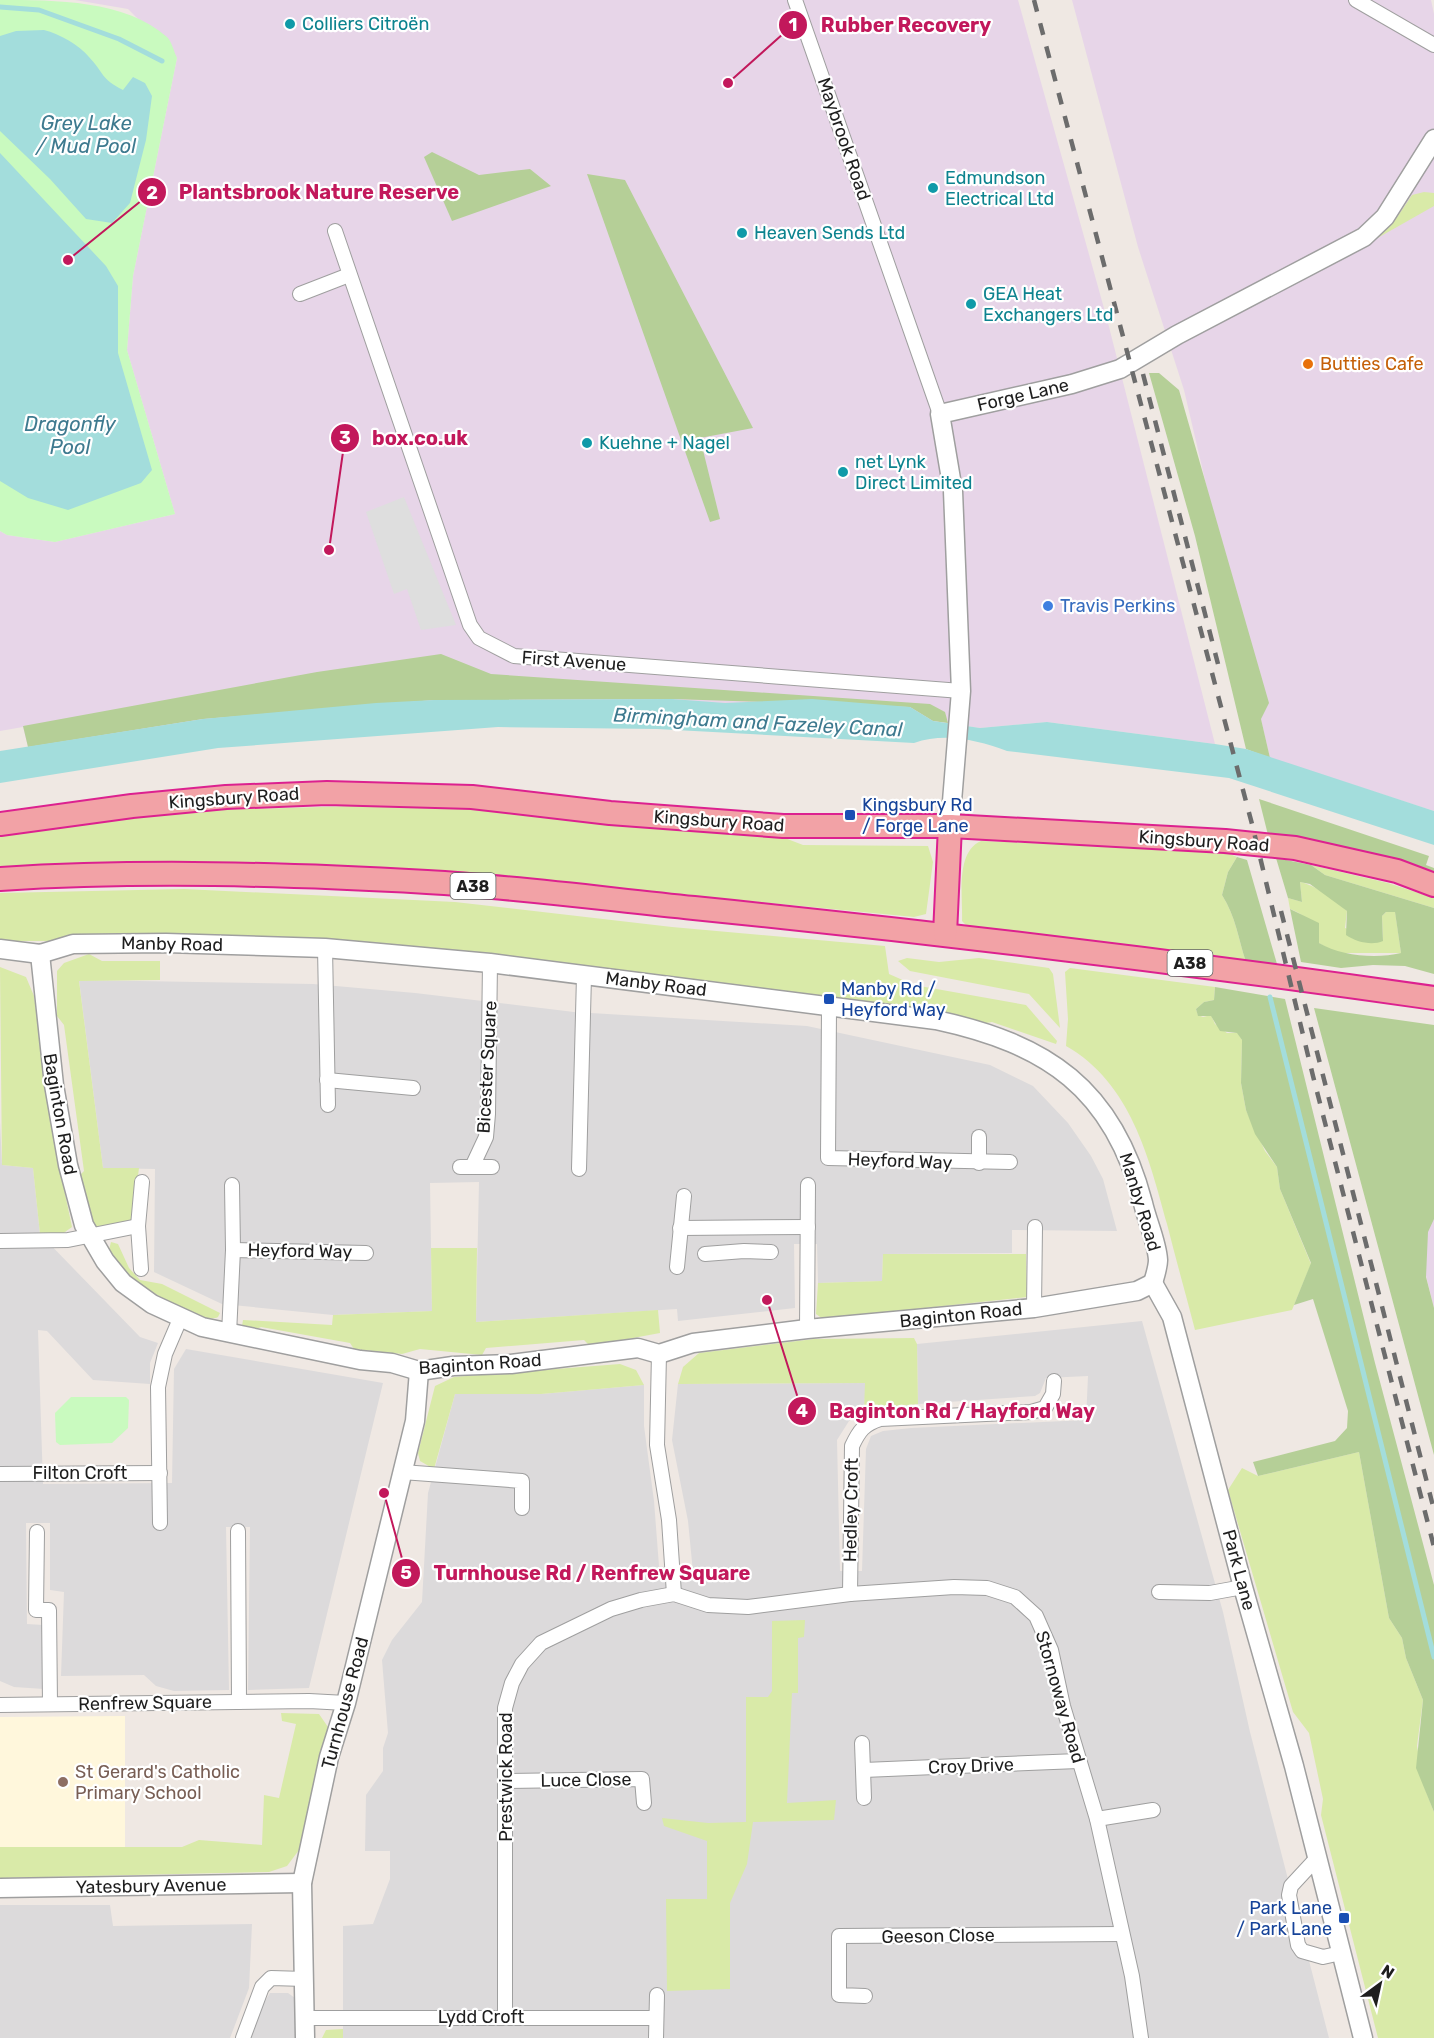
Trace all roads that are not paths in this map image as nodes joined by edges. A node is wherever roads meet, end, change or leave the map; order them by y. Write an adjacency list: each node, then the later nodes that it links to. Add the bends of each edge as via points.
1 (795, 0): 8 (street, Maybrook Road)
2 (1356, 0): 3 (street)
3 (1434, 45)
4 (1434, 139): 8 (street, Forge Lane, via 1385,217 1364,237 1120,369)
5 (335, 231): 6 (street, First Avenue)
6 (349, 275): 7 (street); 9 (street, First Avenue, via 470,625 479,638 514,657)
7 (300, 294)
8 (940, 414): 9 (street, via 953,491)
9 (960, 698): 11 (street)
10 (0, 824): 11 (highway, Kingsbury Road, via 226,797 327,793 472,797 610,813 783,826)
11 (950, 826): 13 (highway, Kingsbury Road, via 1161,836 1295,848 1397,871); 14 (highway)
12 (0, 879): 14 (highway, A38, via 73,874 258,875 429,882)
13 (1434, 885)
14 (945, 934): 20 (highway, A38)
15 (325, 948): 17 (street, Manby Road, via 73,944); 18 (street, Manby Road); 22 (street)
16 (0, 949): 17 (street, Manby Road)
17 (40, 954): 39 (street, Baginton Road, via 43,1004 62,1133 77,1203)
18 (490, 963): 19 (street, Manby Road); 28 (street, Bicester Square, via 486,1137 466,1167)
19 (584, 975): 21 (street, Manby Road); 29 (street)
20 (1434, 998)
21 (829, 1008): 27 (street, Heyford Way, via 828,1158); 48 (street, Manby Road, via 966,1027 996,1036 1053,1063 1100,1108 1120,1141 1136,1178 1158,1261)
22 (327, 1080): 23 (street); 24 (street)
23 (413, 1088)
24 (328, 1106)
25 (979, 1137): 27 (street, Heyford Way)
26 (1010, 1162): 27 (street, Heyford Way)
27 (979, 1163)
28 (492, 1167)
29 (579, 1169)
30 (142, 1182): 34 (street)
31 (232, 1185): 41 (street, Heyford Way)
32 (808, 1185): 35 (street)
33 (684, 1196): 37 (street)
34 (138, 1226): 39 (street); 47 (street)
35 (807, 1227): 38 (street); 51 (street)
36 (1035, 1227): 49 (street)
37 (680, 1228): 38 (street); 46 (street)
38 (740, 1228): 42 (street)
39 (89, 1237): 40 (street); 50 (street, Baginton Road, via 123,1283)
40 (0, 1241)
41 (233, 1250): 44 (street, Heyford Way); 52 (street, Heyford Way)
42 (744, 1251): 43 (street); 45 (street)
43 (771, 1252)
44 (366, 1253)
45 (705, 1254)
46 (677, 1267)
47 (141, 1269)
48 (1154, 1283): 49 (street, Baginton Road, via 1137,1291); 63 (street, Park Lane, via 1172,1317)
49 (1034, 1308): 51 (street, Baginton Road)
50 (180, 1319): 52 (street, Baginton Road); 57 (street, via 165,1354 158,1388)
51 (807, 1329): 53 (street, Baginton Road, via 693,1343)
52 (229, 1334): 54 (street, Baginton Road)
53 (659, 1354): 54 (street, Baginton Road, via 638,1348); 65 (street, via 657,1445 669,1520)
54 (419, 1371): 56 (street, Turnhouse Road, via 415,1421)
55 (1054, 1381): 66 (street, Hedley Croft, via 1053,1394 1045,1408 1031,1413 879,1419 858,1432 852,1446)
56 (402, 1472): 59 (street, via 522,1480); 69 (street, Turnhouse Road)
57 (160, 1473): 58 (street, Filton Croft); 60 (street)
58 (0, 1474)
59 (522, 1508)
60 (160, 1522)
61 (238, 1531): 67 (street, Renfrew Square)
62 (37, 1532): 68 (street, via 36,1610 50,1610)
63 (1243, 1587): 64 (street, via 1210,1593); 79 (street, Park Lane)
64 (1159, 1592)
65 (674, 1594): 66 (street, Stornoway Road, via 708,1605 748,1606); 74 (street, Prestwick Road, via 611,1609 563,1631 541,1643 522,1664 505,1708)
66 (850, 1594): 72 (street, Stornoway Road, via 987,1588 1015,1597 1036,1616 1051,1650)
67 (239, 1702): 68 (street, Renfrew Square); 69 (street, Renfrew Square)
68 (50, 1704): 70 (street, Renfrew Square)
69 (346, 1704): 80 (street, Turnhouse Road, via 329,1757)
70 (0, 1705)
71 (862, 1743): 73 (street)
72 (1078, 1761): 73 (street, Croy Drive); 78 (street, Stornoway Road)
73 (864, 1770): 75 (street)
74 (505, 1781): 76 (street, Luce Close, via 642,1779); 87 (street, Prestwick Road)
75 (864, 1798)
76 (644, 1803)
77 (1153, 1809): 78 (street)
78 (1097, 1819): 82 (street, Stornoway Road)
79 (1316, 1859): 83 (street, Park Lane); 83 (street, via 1288,1895 1298,1945 1302,1951 1323,1957)
80 (302, 1883): 81 (street, Yatesbury Avenue); 84 (street, Turnhouse Road)
81 (0, 1888)
82 (1122, 1934): 86 (street, Geeson Close, via 839,1936 839,1995); 93 (street, Stornoway Road)
83 (1341, 1953): 94 (street, Park Lane)
84 (305, 1980): 88 (street, Turnhouse Road); 90 (street, via 272,1978 262,1987)
85 (657, 1995): 89 (street)
86 (866, 1996)
87 (505, 2016): 88 (street, Lydd Croft); 89 (street, Lydd Croft)
88 (305, 2018): 91 (street, Turnhouse Road)
89 (656, 2018): 92 (street)
90 (243, 2038)
91 (305, 2038)
92 (656, 2038)
93 (1141, 2038)
94 (1363, 2038)

